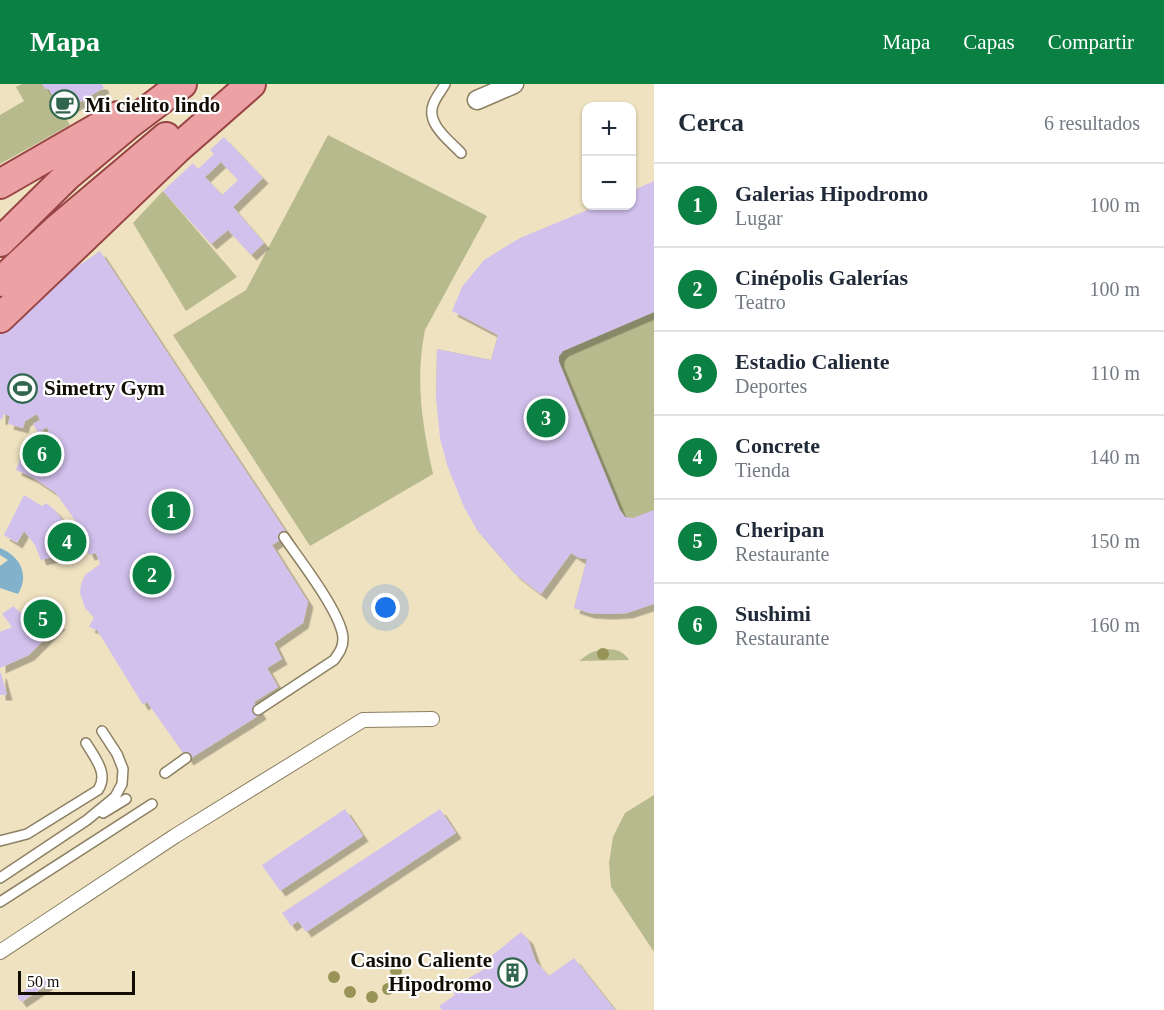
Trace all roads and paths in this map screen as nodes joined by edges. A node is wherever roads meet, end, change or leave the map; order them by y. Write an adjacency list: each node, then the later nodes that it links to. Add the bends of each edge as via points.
1 (180, 84): 7 (main road); 8 (main road, via 67,176)
2 (249, 84): 10 (main road, via 156,144)
3 (446, 84): 6 (lane, via 432,106 433,119)
4 (514, 84): 5 (street)
5 (477, 100)
6 (461, 153)
7 (5, 181): 8 (main road, via 25,185)
8 (40, 204): 9 (main road); 10 (main road)
9 (0, 242)
10 (66, 247): 11 (main road); 12 (main road)
11 (0, 282)
12 (0, 318)
13 (284, 537): 14 (lane, via 336,614 343,637 341,651 334,660)
14 (258, 710)
15 (432, 719): 26 (street, via 363,720 175,836)
16 (102, 731): 22 (lane, via 123,769 122,784 115,797)
17 (86, 743): 23 (lane, via 103,774 98,790 27,834)
18 (186, 758): 19 (lane)
19 (165, 773)
20 (126, 799): 22 (lane)
21 (152, 804): 25 (lane)
22 (87, 820): 24 (lane)
23 (0, 841)
24 (0, 878)
25 (0, 902)
26 (0, 952)

